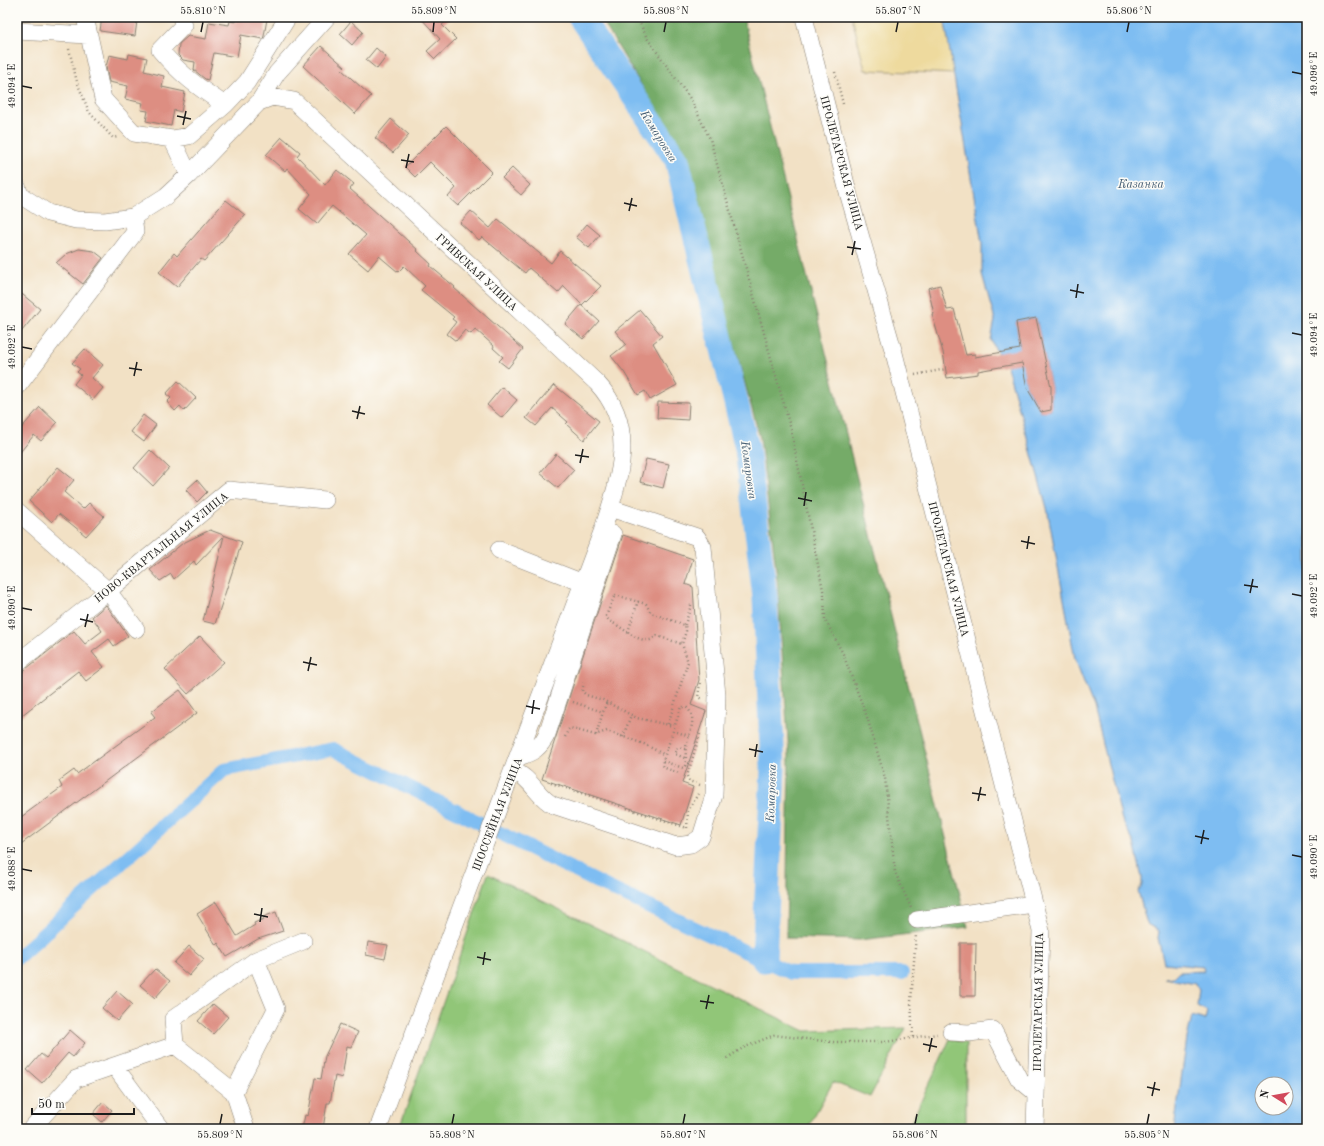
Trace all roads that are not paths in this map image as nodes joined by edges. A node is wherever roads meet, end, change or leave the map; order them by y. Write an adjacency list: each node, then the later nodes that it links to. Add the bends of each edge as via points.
1 (181, 17): 8 (street, via 184,25 160,50 193,84)
2 (287, 17): 8 (street, via 247,82)
3 (327, 17): 7 (street, via 277,73)
4 (804, 17): 23 (street, ПРОЛЕТАРСКАЯ УЛИЦА, via 849,196 894,353)
5 (90, 25): 6 (street); 9 (street, via 103,99 134,134)
6 (17, 31)
7 (259, 102): 10 (street); 15 (street, ГРИВСКАЯ УЛИЦА, via 272,97 294,101 603,390 618,415 622,435)
8 (226, 105): 9 (street, via 189,136)
9 (172, 139): 10 (street)
10 (189, 175): 12 (street, via 166,196)
11 (17, 186): 12 (street, via 20,195 48,213 76,220 105,221)
12 (133, 217): 13 (street, via 135,232)
13 (17, 387)
14 (325, 500): 19 (street, НОВО-КВАРТАЛЬНАЯ УЛИЦА, via 229,490)
15 (614, 506): 18 (street, ШОССЕЙНАЯ УЛИЦА); 22 (street, via 547,734 538,748); 22 (street, via 697,537 703,547 717,694 714,795 694,831 701,837 692,844 676,846 553,805 522,775)
16 (17, 511): 19 (street)
17 (499, 550): 18 (street)
18 (583, 583): 22 (street, ШОССЕЙНАЯ УЛИЦА)
19 (108, 591): 20 (street); 21 (street, НОВО-КВАРТАЛЬНАЯ УЛИЦА)
20 (136, 629)
21 (17, 663)
22 (516, 764): 35 (street, ШОССЕЙНАЯ УЛИЦА)
23 (1034, 904): 24 (street); 31 (street, ПРОЛЕТАРСКАЯ УЛИЦА, via 1041,931)
24 (916, 920)
25 (302, 941): 26 (street)
26 (256, 960): 28 (street, via 173,1019); 30 (street, via 276,1009)
27 (951, 1032): 31 (street, via 968,1033 992,1026 1019,1079)
28 (175, 1045): 29 (street); 30 (street)
29 (115, 1067): 32 (street, via 76,1079); 33 (street)
30 (234, 1092): 34 (street)
31 (1036, 1093): 36 (street, ПРОЛЕТАРСКАЯ УЛИЦА)
32 (31, 1129)
33 (161, 1129)
34 (246, 1129)
35 (378, 1129)
36 (1034, 1129)

